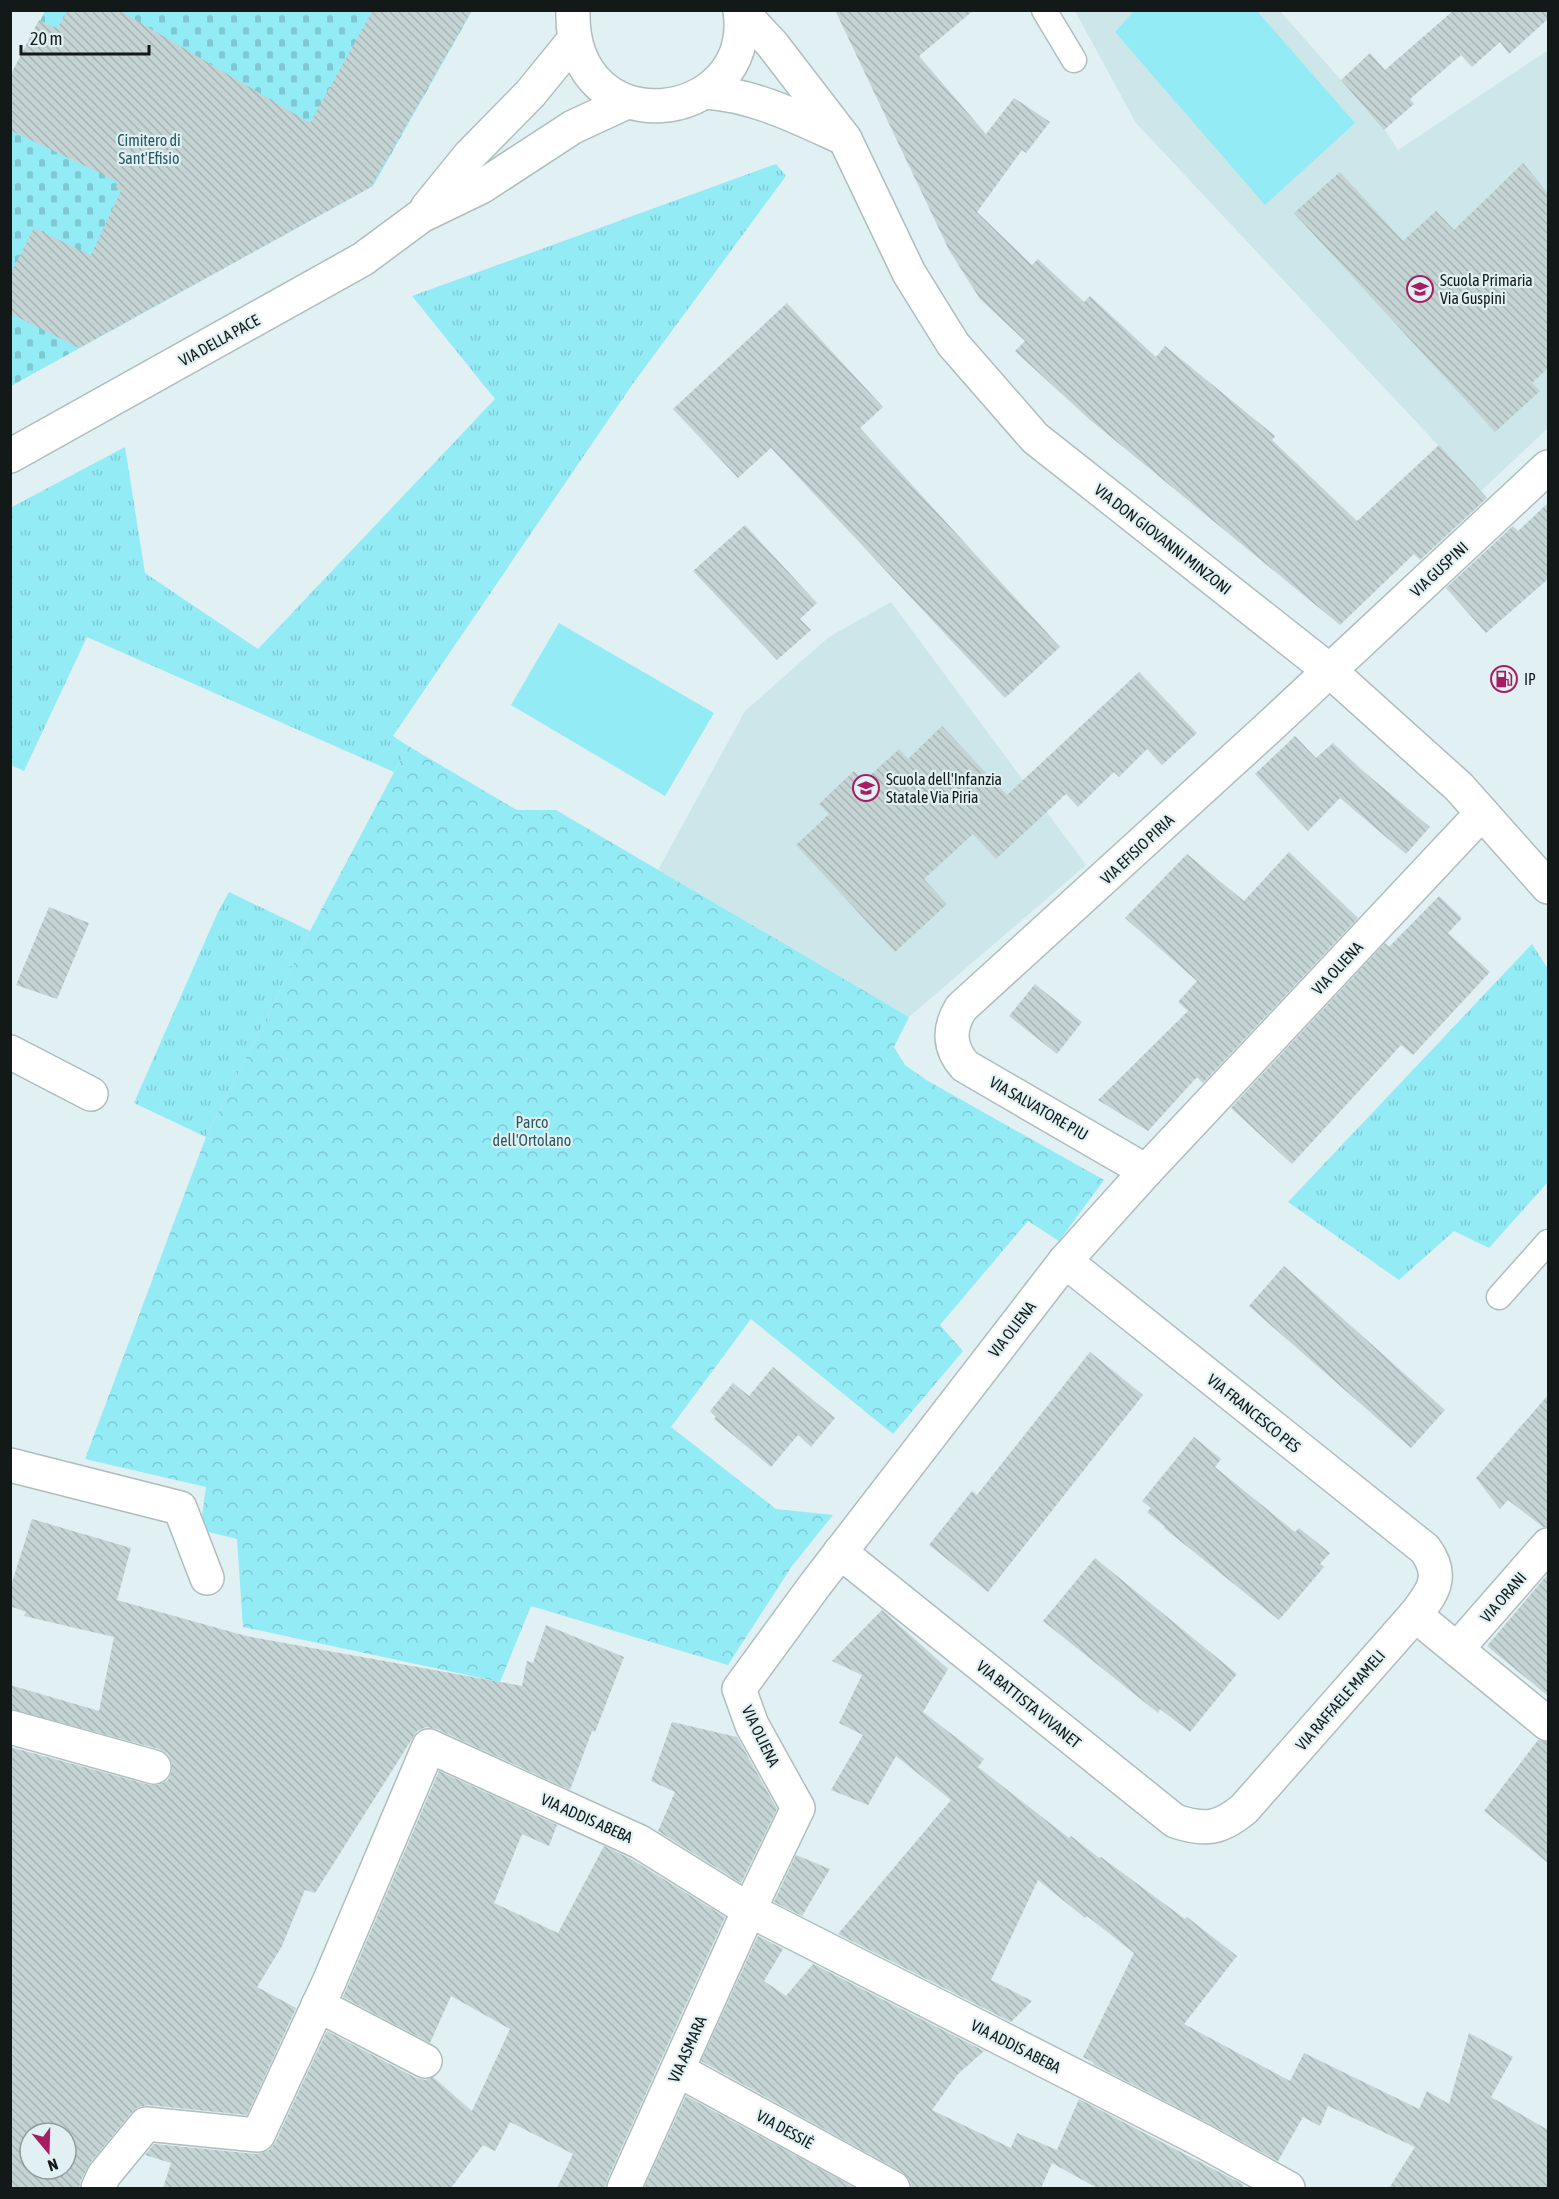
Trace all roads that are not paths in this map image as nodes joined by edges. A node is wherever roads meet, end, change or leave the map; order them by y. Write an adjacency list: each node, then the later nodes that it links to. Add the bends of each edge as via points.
1 (740, 10): 5 (street, via 738,49 725,73); 7 (street, VIA DON GIOVANNI MINZONI, via 772,44)
2 (1044, 10): 4 (lane)
3 (574, 25): 6 (street, via 584,67 603,88); 8 (street, VIA DELLA PACE, via 530,94 470,155)
4 (1074, 60)
5 (705, 92): 6 (street, via 681,104 654,107); 7 (street, via 729,93 774,108)
6 (627, 102): 8 (street, VIA DELLA PACE, via 573,127 481,187)
7 (845, 139): 11 (street, VIA DON GIOVANNI MINZONI, via 909,273 952,344 1035,438)
8 (421, 216): 9 (street, VIA DELLA PACE, via 363,259)
9 (10, 456)
10 (1548, 467): 11 (street, VIA GUSPINI)
11 (1330, 671): 12 (street, VIA DON GIOVANNI MINZONI, via 1459,787); 14 (street, VIA EFISIO PIRIA, via 961,1008)
12 (1482, 813): 13 (street, VIA DON GIOVANNI MINZONI); 17 (street, VIA OLIENA)
13 (1548, 886)
14 (951, 1031): 17 (street, VIA SALVATORE PIU, via 952,1045 965,1066)
15 (10, 1052): 16 (street)
16 (91, 1094)
17 (1146, 1171): 19 (street, VIA OLIENA)
18 (1548, 1242): 20 (lane)
19 (1065, 1261): 23 (street, VIA OLIENA); 24 (street, VIA FRANCESCO PES, via 1425,1549)
20 (1499, 1297)
21 (10, 1465): 25 (street, via 180,1508)
22 (1548, 1545): 27 (street, VIA ORANI)
23 (840, 1552): 31 (street, VIA BATTISTA VIVANET, via 1175,1821 1193,1827 1212,1827); 32 (street, VIA OLIENA, via 739,1689 753,1725 798,1808)
24 (1436, 1571): 26 (street, VIA RAFFAELE MAMELI, via 1430,1596)
25 (207, 1578)
26 (1415, 1615): 27 (street); 31 (street, VIA RAFFAELE MAMELI, via 1244,1809)
27 (1457, 1649): 28 (street)
28 (1548, 1724)
29 (10, 1727): 30 (street)
30 (154, 1767)
31 (1229, 1821)
32 (749, 1910): 33 (street, VIA ADDIS ABEBA, via 640,1842 429,1746); 35 (street, VIA ASMARA); 39 (street, VIA ADDIS ABEBA)
33 (318, 2005): 34 (street); 36 (street, VIA ADDIS ABEBA, via 258,2135 146,2124)
34 (425, 2061)
35 (678, 2070): 37 (street, VIA ASMARA); 38 (street, VIA DESSIÈ)
36 (98, 2188)
37 (624, 2188)
38 (893, 2188)
39 (1288, 2188)

